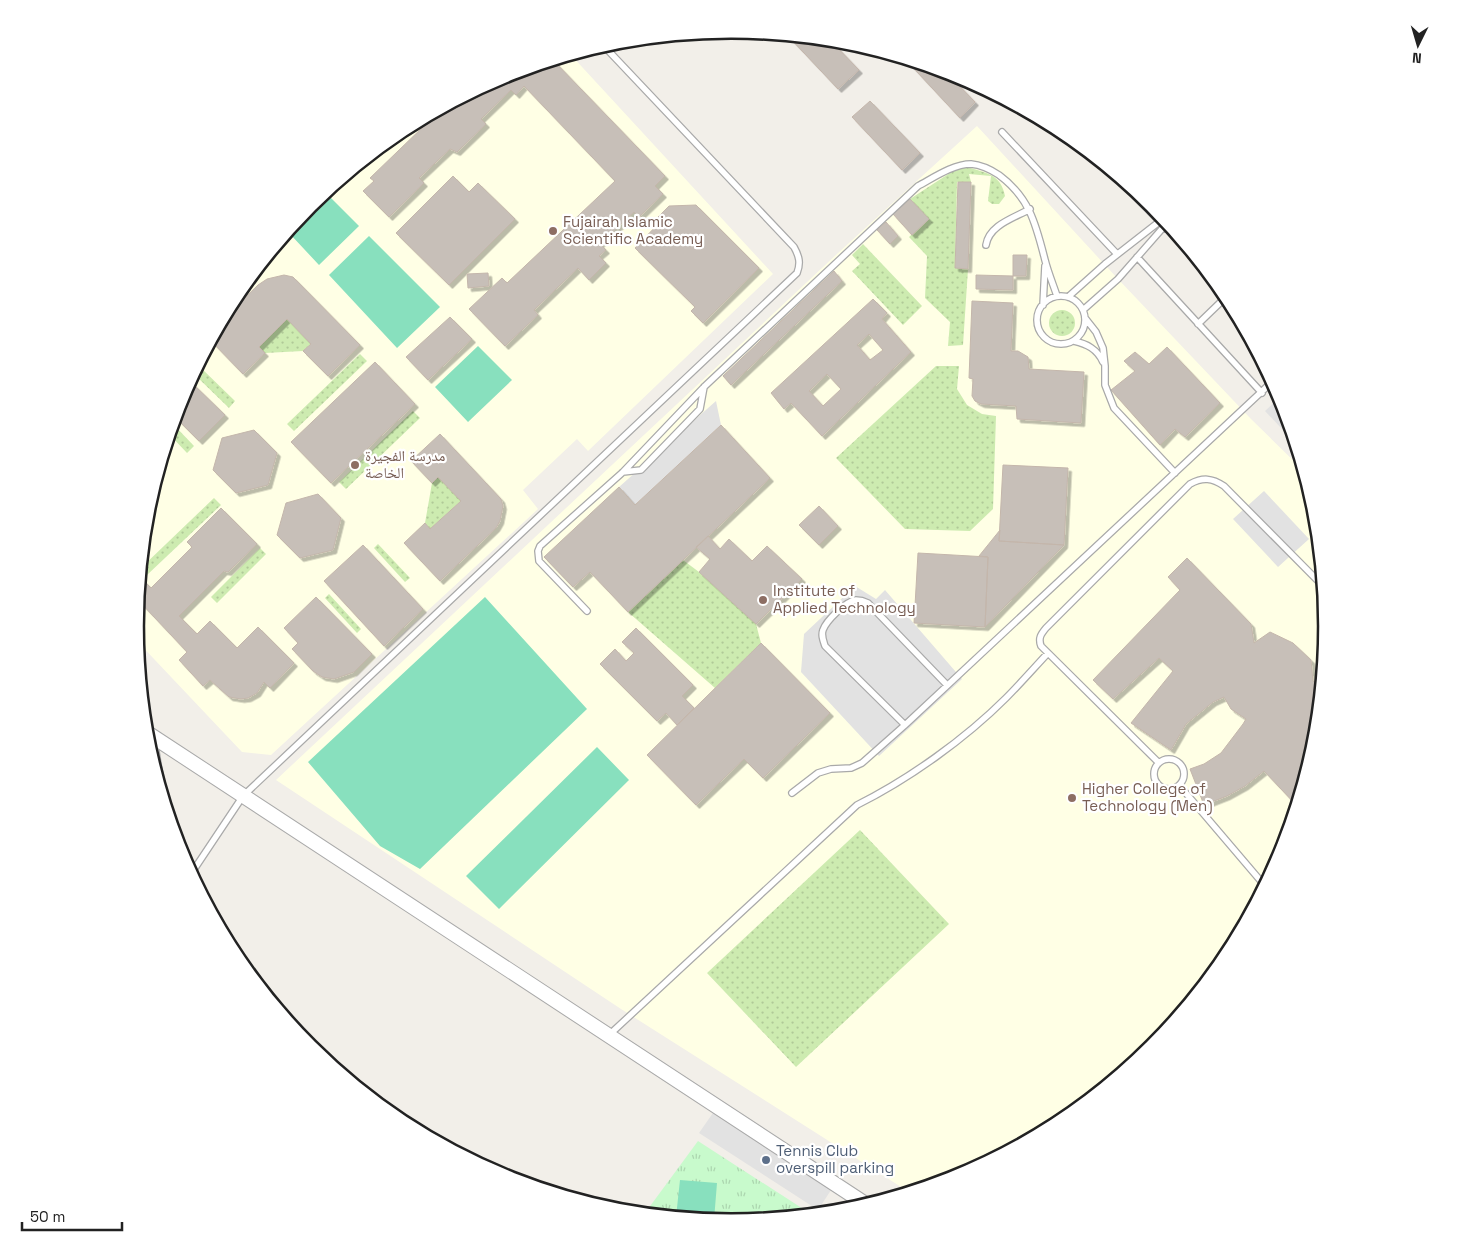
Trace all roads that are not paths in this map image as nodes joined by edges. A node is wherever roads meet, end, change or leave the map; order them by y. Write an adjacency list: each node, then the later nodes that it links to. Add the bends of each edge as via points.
1 (609, 52): 33 (lane, via 794,246 800,262 797,273)
2 (1002, 132): 7 (lane)
3 (1030, 209): 6 (lane, via 996,228 990,233); 9 (lane); 19 (lane, via 1014,188 989,168 970,164 952,168 918,186)
4 (1159, 224): 7 (lane)
5 (1160, 225): 8 (lane)
6 (986, 245)
7 (1117, 254): 11 (lane)
8 (1137, 257): 14 (lane); 16 (lane)
9 (1045, 262): 10 (lane); 13 (lane)
10 (1057, 296): 11 (lane); 13 (lane)
11 (1068, 297): 14 (lane)
12 (1221, 302): 16 (lane)
13 (1043, 305): 17 (lane, via 1037,320 1042,335 1055,344)
14 (1084, 310): 15 (lane)
15 (1085, 318): 17 (lane, via 1082,333); 18 (lane, via 1100,340)
16 (1198, 324): 21 (lane)
17 (1074, 341): 18 (lane, via 1090,346)
18 (1105, 366): 23 (lane, via 1105,385 1114,408)
19 (705, 386): 22 (lane); 22 (lane, via 700,409 641,470)
20 (1268, 387): 21 (lane)
21 (1262, 393): 23 (lane)
22 (623, 472): 25 (lane, via 538,551 539,561)
23 (1175, 473): 27 (lane)
24 (1316, 579): 26 (lane, via 1224,486 1201,479 1190,484 1041,634 1039,641)
25 (587, 611)
26 (1048, 653): 30 (lane); 36 (lane, via 1006,698 942,752 857,805)
27 (947, 685): 28 (lane); 28 (lane, via 868,603 856,600 844,605 823,629 825,646)
28 (905, 725): 32 (lane, via 862,763 818,773)
29 (156, 739): 33 (street)
30 (1159, 763): 31 (lane, via 1154,772 1160,785 1170,788); 31 (lane, via 1174,759 1182,766 1184,776)
31 (1179, 785): 35 (lane)
32 (792, 793)
33 (243, 796): 34 (lane); 36 (street)
34 (196, 866)
35 (1260, 881)
36 (609, 1035): 37 (street)
37 (858, 1199)

